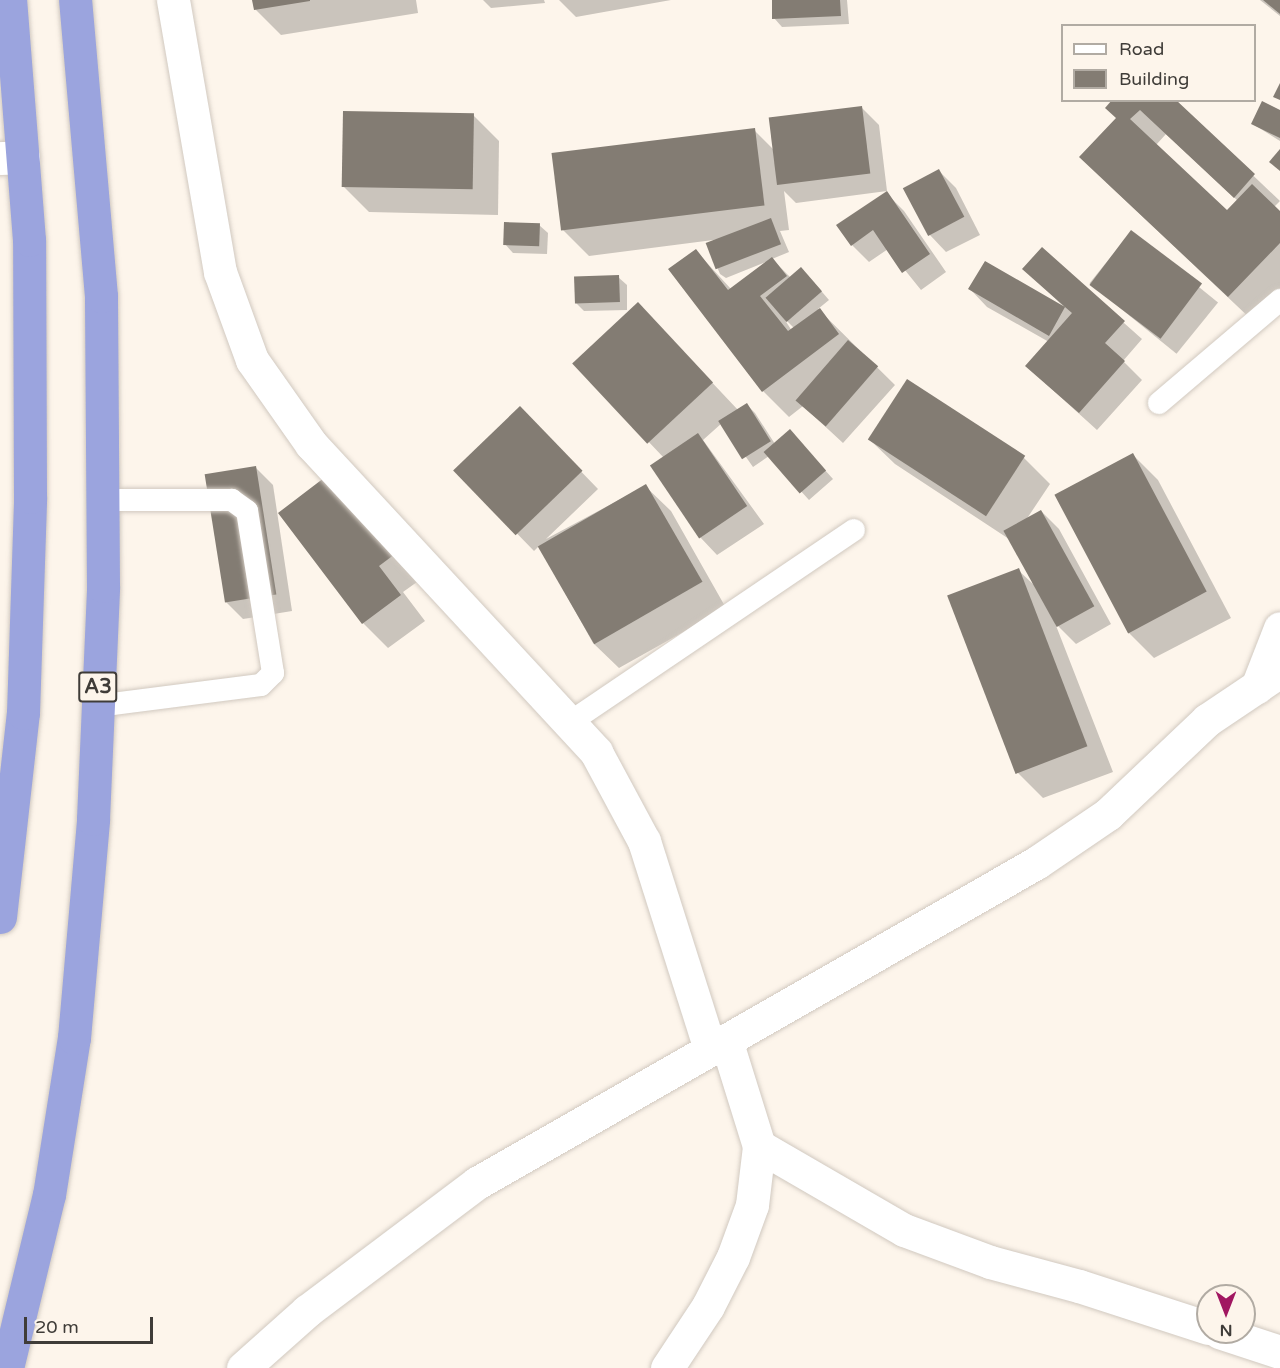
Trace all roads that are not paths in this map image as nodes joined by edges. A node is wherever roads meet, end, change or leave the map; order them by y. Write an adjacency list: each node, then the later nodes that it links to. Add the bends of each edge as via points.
1 (10, 0): 4 (highway)
2 (75, 0): 7 (highway, A3, via 101,296)
3 (172, 0): 12 (street, via 220,272 252,360 311,444)
4 (11, 157): 13 (highway, via 29,240 26,641 22,724)
5 (1280, 300): 6 (lane)
6 (1159, 403)
7 (102, 500): 11 (highway, A3); 11 (lane, via 232,500 247,511 273,673 261,686)
8 (854, 530): 12 (lane)
9 (1280, 628): 10 (street)
10 (1268, 679): 14 (street, via 1207,720 1108,814 1036,863)
11 (98, 706): 19 (highway, A3, via 93,819 74,1038 49,1195)
12 (569, 723): 14 (street, via 596,752 644,841)
13 (0, 917)
14 (718, 1045): 15 (street); 20 (street, via 477,1183 307,1311)
15 (759, 1146): 16 (street, via 904,1230 990,1262); 21 (street, via 752,1205 733,1257 708,1306)
16 (1196, 1324)
17 (1256, 1344): 18 (street)
18 (1280, 1352)
19 (7, 1368)
20 (243, 1368)
21 (668, 1368)

